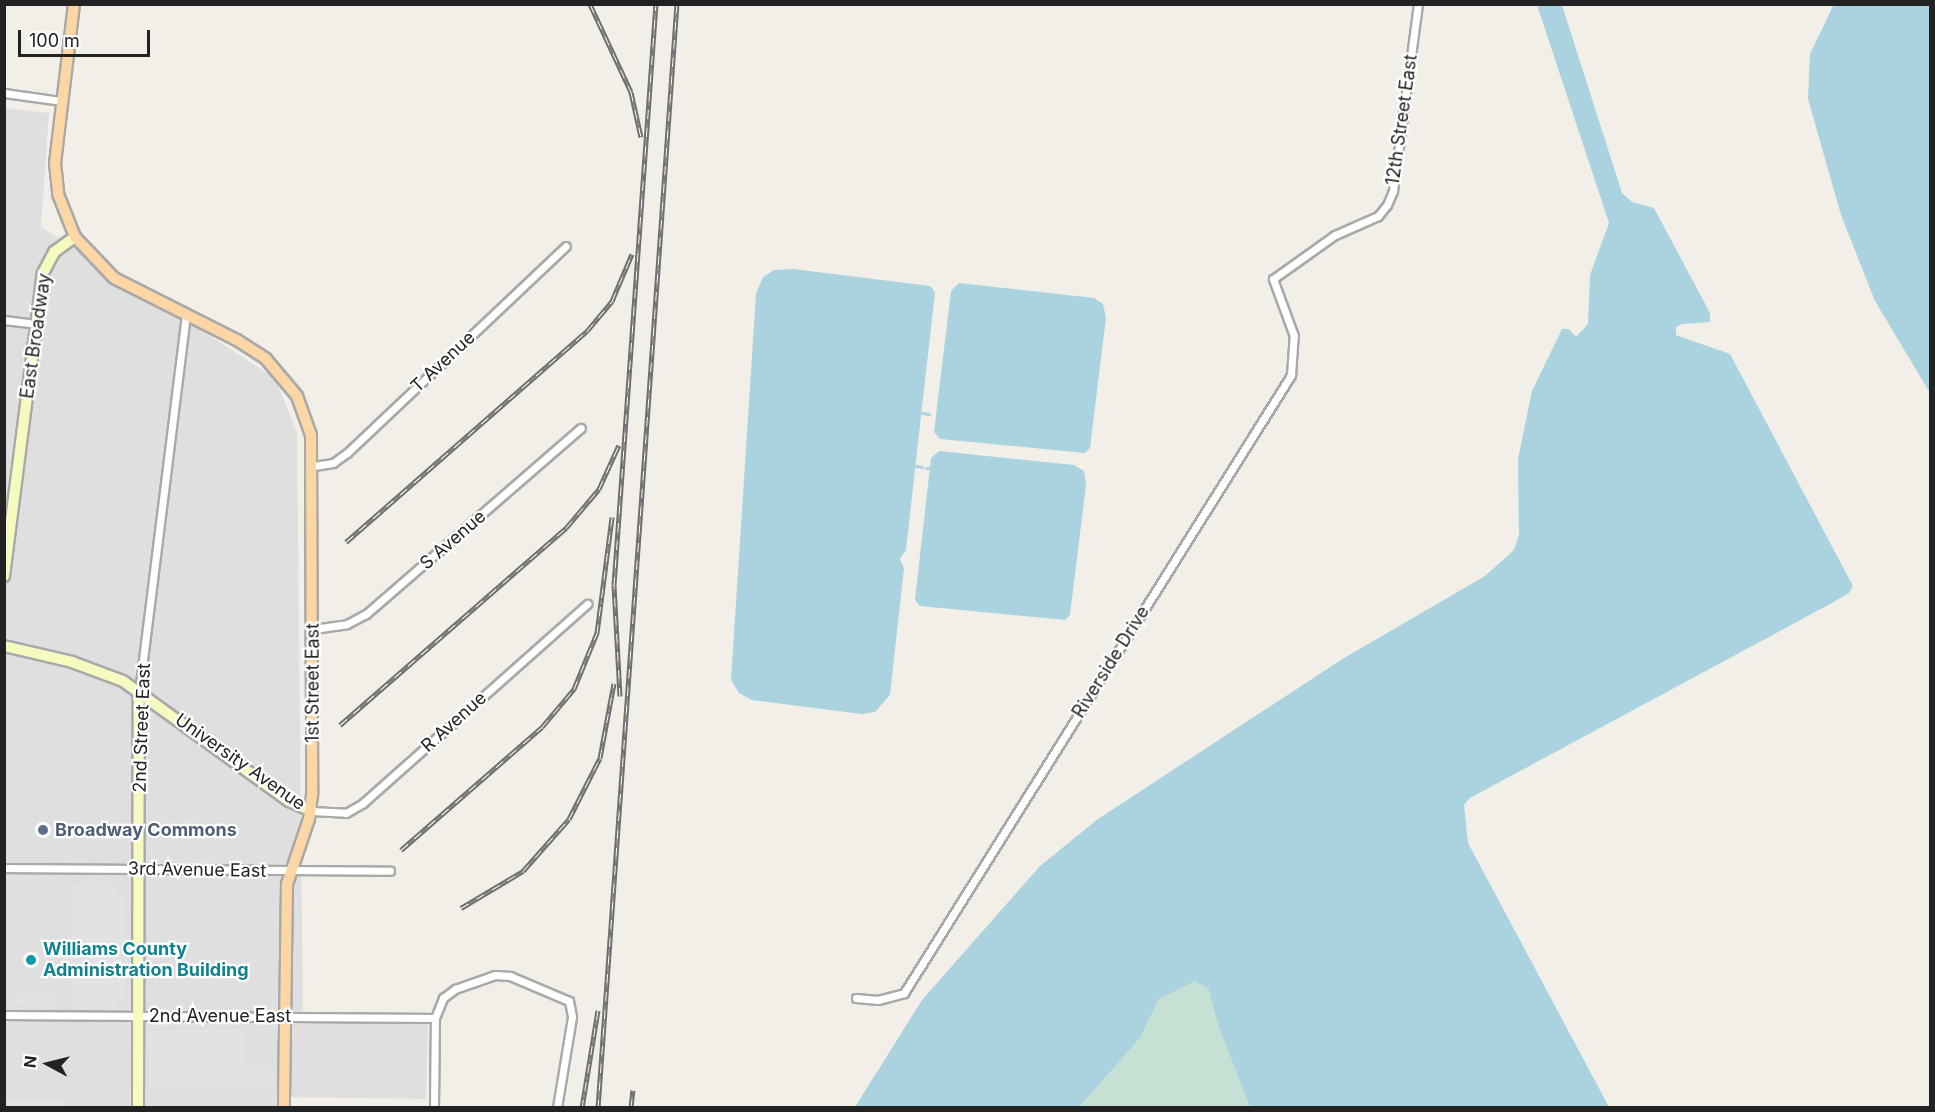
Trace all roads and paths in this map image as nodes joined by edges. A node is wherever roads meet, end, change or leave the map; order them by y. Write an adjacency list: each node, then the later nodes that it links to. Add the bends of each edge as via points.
1 (74, 4): 4 (main road)
2 (1418, 4): 7 (street, 12th Street East, via 1393,191 1387,205 1377,216 1335,235)
3 (4, 93): 4 (street)
4 (62, 101): 5 (main road, via 56,178 62,210)
5 (75, 237): 8 (main road, 1st Street East, via 114,278); 10 (street, East Broadway, via 54,252 46,265)
6 (566, 246): 12 (street, T Avenue, via 347,453 333,463)
7 (1273, 279): 24 (street, Riverside Drive, via 1294,336 1292,375 904,993 878,1000)
8 (186, 315): 12 (main road, 1st Street East, via 254,349 278,371 303,408); 18 (street, 2nd Street East)
9 (4, 320): 10 (street)
10 (36, 324): 13 (street, East Broadway)
11 (581, 428): 16 (street, S Avenue, via 366,614 347,624)
12 (314, 466): 16 (main road, 1st Street East)
13 (8, 525): 14 (street, East Broadway)
14 (4, 576)
15 (587, 604): 19 (street, R Avenue, via 363,803 346,813)
16 (313, 629): 19 (main road, 1st Street East)
17 (4, 646): 18 (street, University Avenue, via 89,667)
18 (139, 692): 19 (street, University Avenue, via 290,801); 21 (street, 2nd Street East)
19 (310, 811): 23 (main road, 1st Street East)
20 (4, 868): 21 (street, 3rd Avenue East)
21 (139, 870): 23 (street, 3rd Avenue East); 26 (street, 2nd Street East)
22 (390, 871): 23 (street, 3rd Avenue East)
23 (289, 872): 27 (main road, 1st Street East)
24 (856, 998)
25 (4, 1015): 26 (street, 2nd Avenue East)
26 (138, 1016): 27 (street, 2nd Avenue East); 29 (street, 2nd Street East)
27 (285, 1017): 28 (street, 2nd Avenue East); 30 (main road, 1st Street East)
28 (435, 1018): 31 (street); 32 (street, via 443,998 455,989 495,975 510,976 569,1001 572,1017)
29 (138, 1107)
30 (284, 1107)
31 (434, 1107)
32 (557, 1107)

